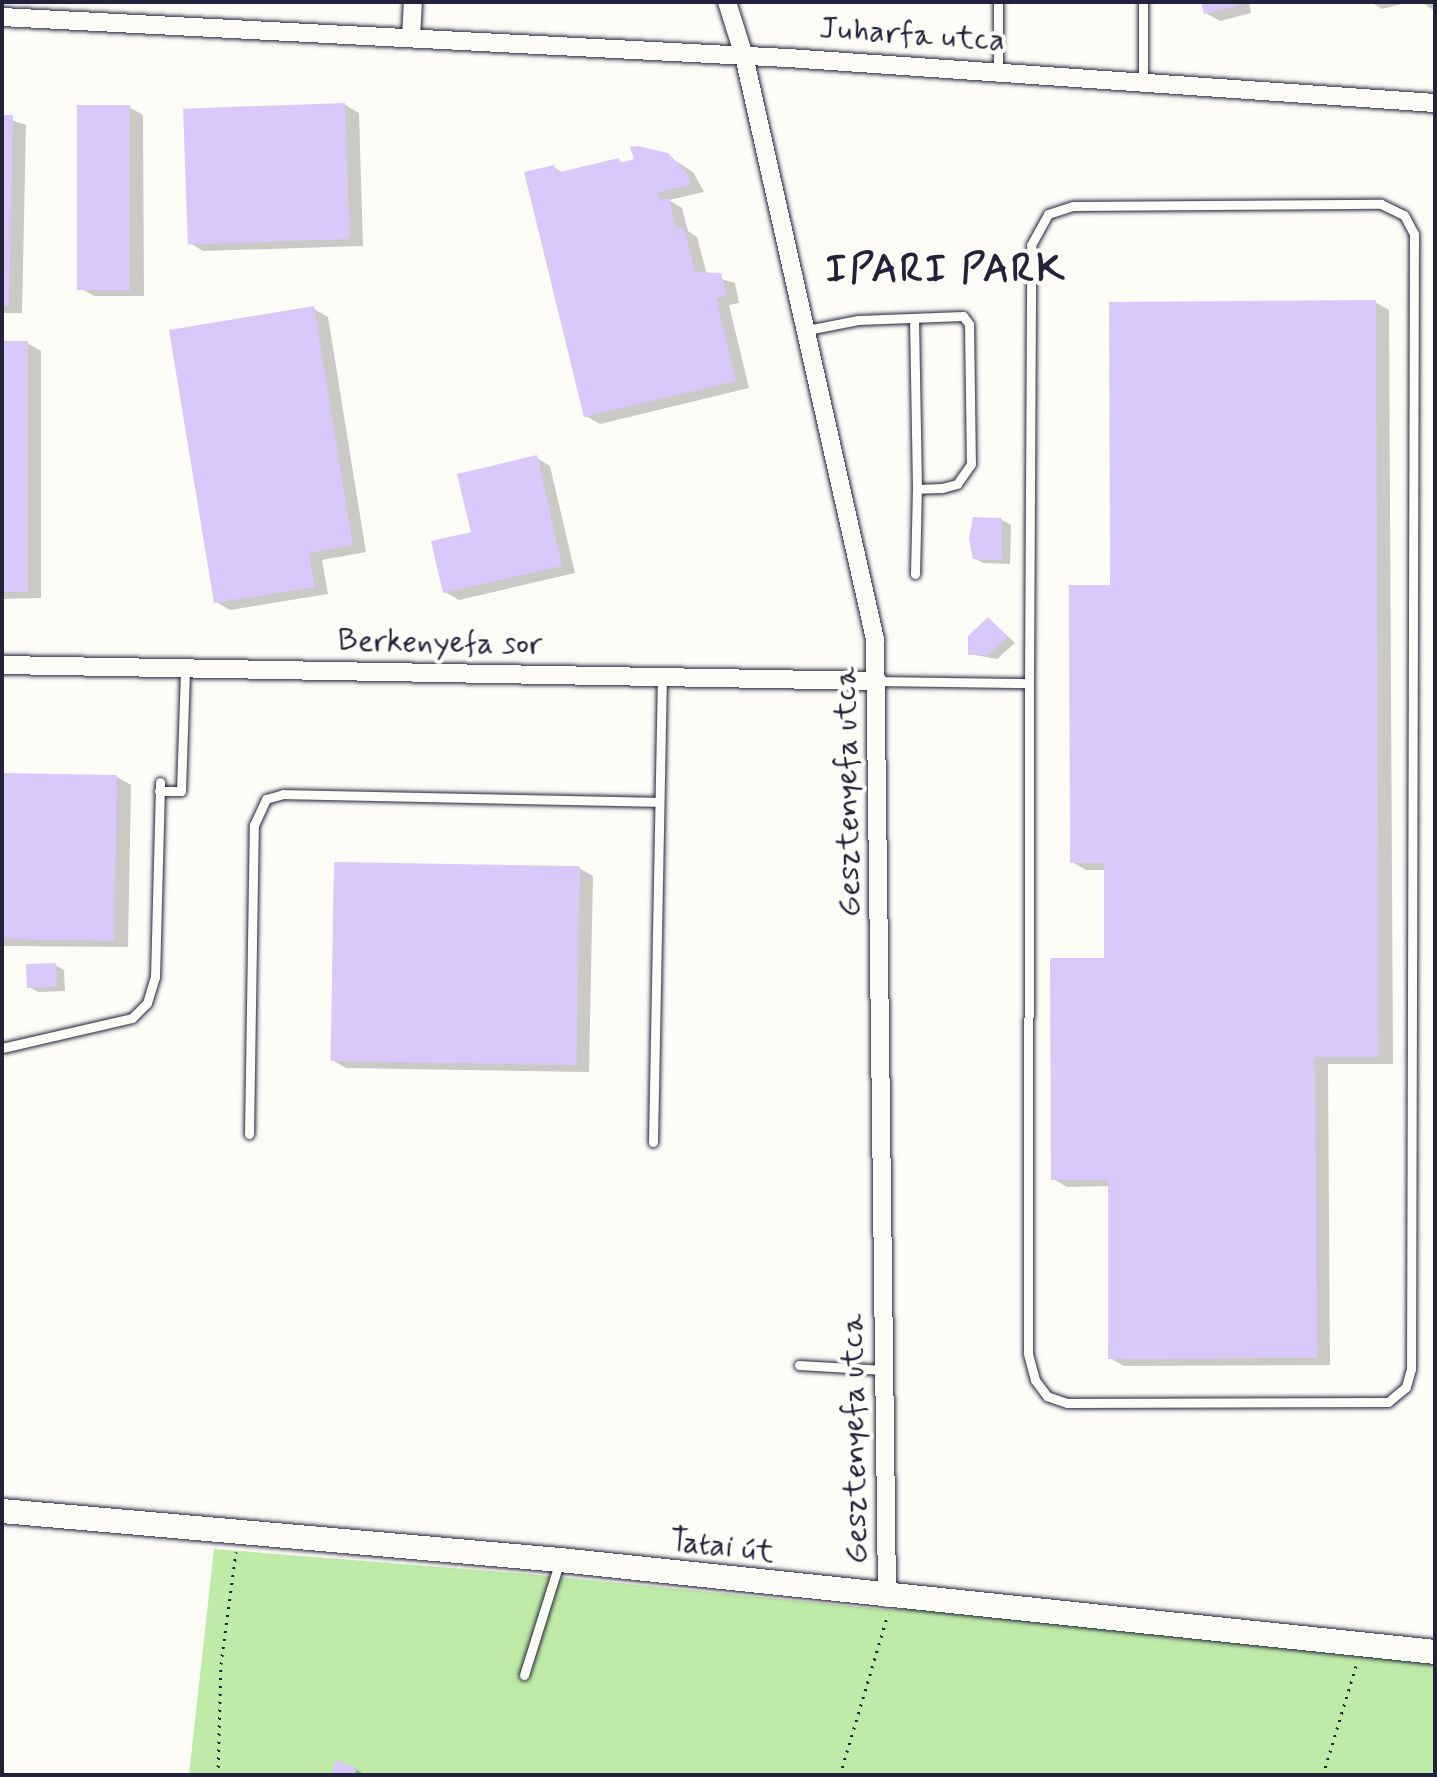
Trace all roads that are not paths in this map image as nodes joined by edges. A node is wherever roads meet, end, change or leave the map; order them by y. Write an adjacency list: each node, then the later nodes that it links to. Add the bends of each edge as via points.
1 (413, 2): 6 (street)
2 (727, 2): 7 (street, Gesztenyefa utca)
3 (998, 2): 8 (lane)
4 (1143, 2): 9 (lane)
5 (2, 17): 6 (street, Juharfa utca)
6 (411, 38): 7 (street, Juharfa utca)
7 (744, 56): 8 (street, Juharfa utca); 12 (street, Gesztenyefa utca)
8 (998, 71): 9 (street, Juharfa utca)
9 (1143, 81): 10 (street, Juharfa utca)
10 (1435, 103)
11 (914, 318): 12 (lane, via 858,320); 13 (lane); 13 (lane, via 955,315 969,324 971,464 957,484)
12 (807, 330): 18 (street, Gesztenyefa utca, via 866,598)
13 (917, 489): 14 (lane)
14 (915, 574)
15 (2, 665): 16 (street, Berkenyefa sor)
16 (185, 668): 17 (street, Berkenyefa sor); 21 (lane, via 181,791 160,786 155,977 147,1003 132,1018)
17 (662, 677): 18 (street, Berkenyefa sor); 20 (lane)
18 (878, 681): 19 (lane); 25 (street, Gesztenyefa utca)
19 (1029, 683): 19 (lane, via 1031,245 1038,227 1059,208 1073,206 1381,204 1404,215 1414,234 1411,1369 1406,1387 1388,1402 1067,1403 1047,1396 1035,1380 1028,1353)
20 (659, 802): 22 (lane, via 283,794 266,799 254,825); 23 (lane)
21 (2, 1048)
22 (249, 1134)
23 (653, 1142)
24 (799, 1365): 25 (lane)
25 (884, 1370): 28 (street, Gesztenyefa utca)
26 (2, 1511): 27 (street, Tatai út)
27 (560, 1560): 28 (street, Tatai út); 30 (lane)
28 (887, 1598): 29 (street, Tatai út)
29 (1435, 1652)
30 (524, 1675)

